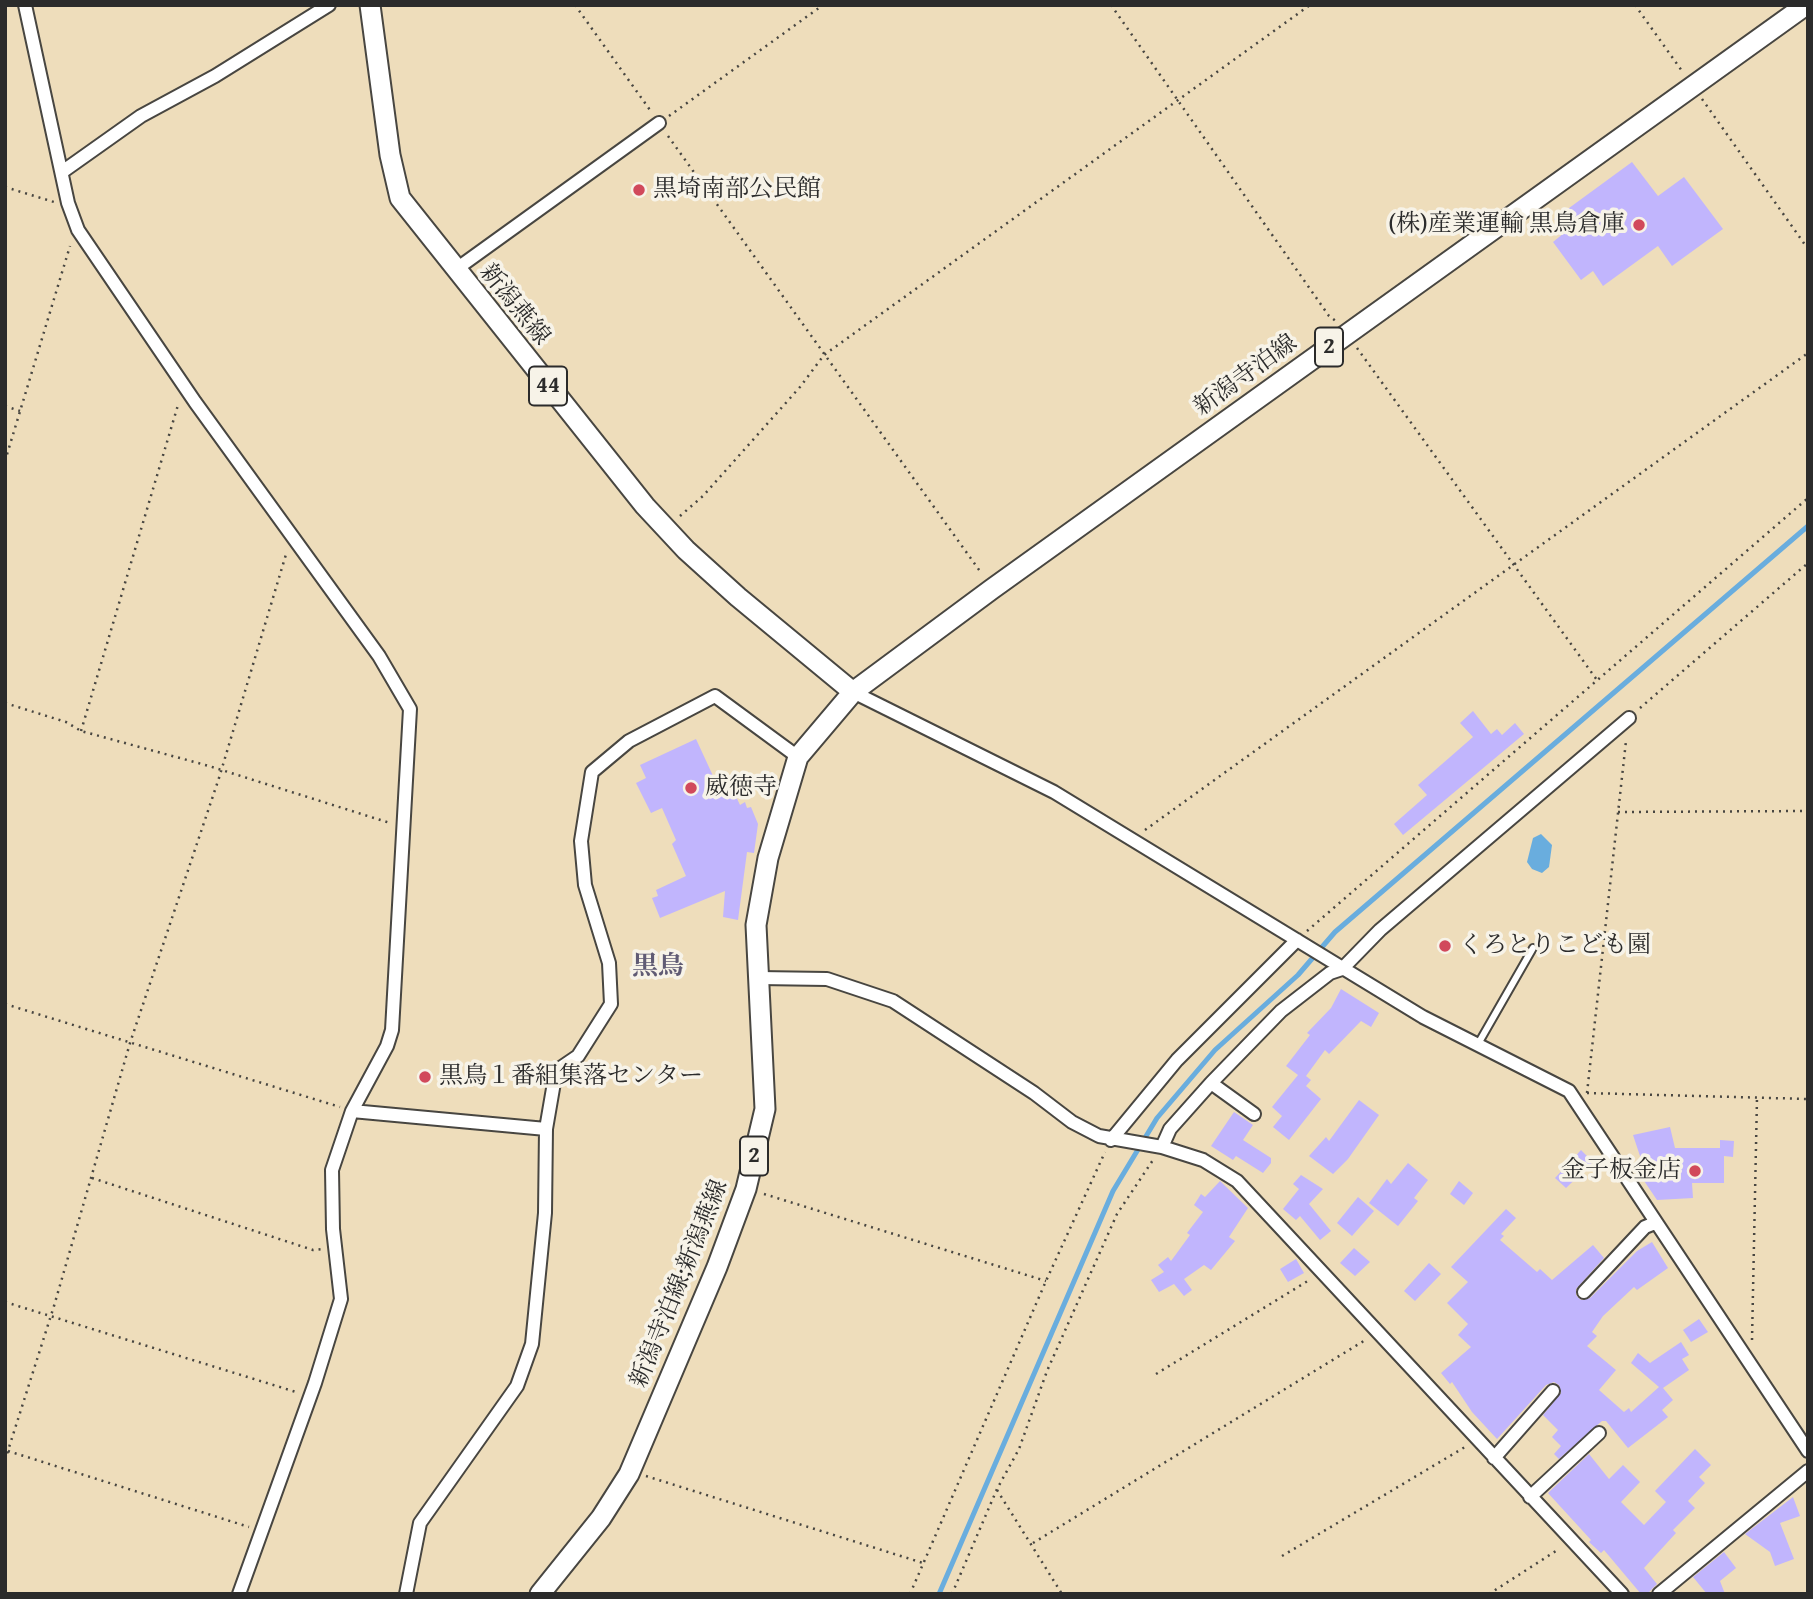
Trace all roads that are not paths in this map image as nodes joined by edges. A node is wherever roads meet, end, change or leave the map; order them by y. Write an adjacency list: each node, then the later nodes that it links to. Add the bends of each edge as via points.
1 (24, 5): 8 (street)
2 (303, 5): 6 (street)
3 (329, 5): 6 (street)
4 (370, 5): 9 (main road, 新潟燕線 / 44, via 400,198)
5 (1807, 5): 10 (main road, 新潟寺泊線 / 2)
6 (305, 20): 8 (street, via 141,116)
7 (659, 123): 9 (street)
8 (62, 172): 19 (street, via 78,230 379,656 410,709 392,1030)
9 (455, 270): 10 (main road, 新潟燕線 / 44, via 666,528 738,597)
10 (853, 692): 12 (main road, 新潟寺泊線;新潟燕線 / 2); 13 (street, via 1054,792)
11 (1629, 718): 15 (street)
12 (798, 757): 16 (main road, 新潟寺泊線;新潟燕線 / 2, via 768,859 756,925); 21 (street, via 715,696 629,741 592,772 581,841 585,885 609,963 611,1004 578,1056 556,1071)
13 (1300, 942): 15 (street); 22 (street, via 1177,1060)
14 (1532, 948): 17 (lane)
15 (1338, 966): 17 (street); 18 (street, via 1281,1012)
16 (759, 978): 22 (street, via 827,979 893,1001 1072,1122); 34 (main road, 新潟寺泊線;新潟燕線 / 2, via 765,1109 746,1189 629,1474)
17 (1477, 1045): 24 (street, via 1569,1091)
18 (1211, 1083): 20 (street); 23 (street)
19 (352, 1111): 21 (street); 32 (street, via 332,1170 341,1299)
20 (1254, 1114)
21 (546, 1129): 33 (street, via 545,1213 532,1344 517,1386 420,1523)
22 (1117, 1141): 23 (street)
23 (1157, 1147): 29 (street, via 1203,1160 1237,1181)
24 (1654, 1223): 25 (street); 28 (street)
25 (1584, 1292)
26 (1553, 1391): 29 (street)
27 (1599, 1433): 31 (street)
28 (1808, 1451)
29 (1494, 1458): 31 (street)
30 (1808, 1471): 36 (street)
31 (1530, 1497): 35 (street)
32 (239, 1594)
33 (406, 1594)
34 (540, 1594)
35 (1622, 1594)
36 (1659, 1594)

